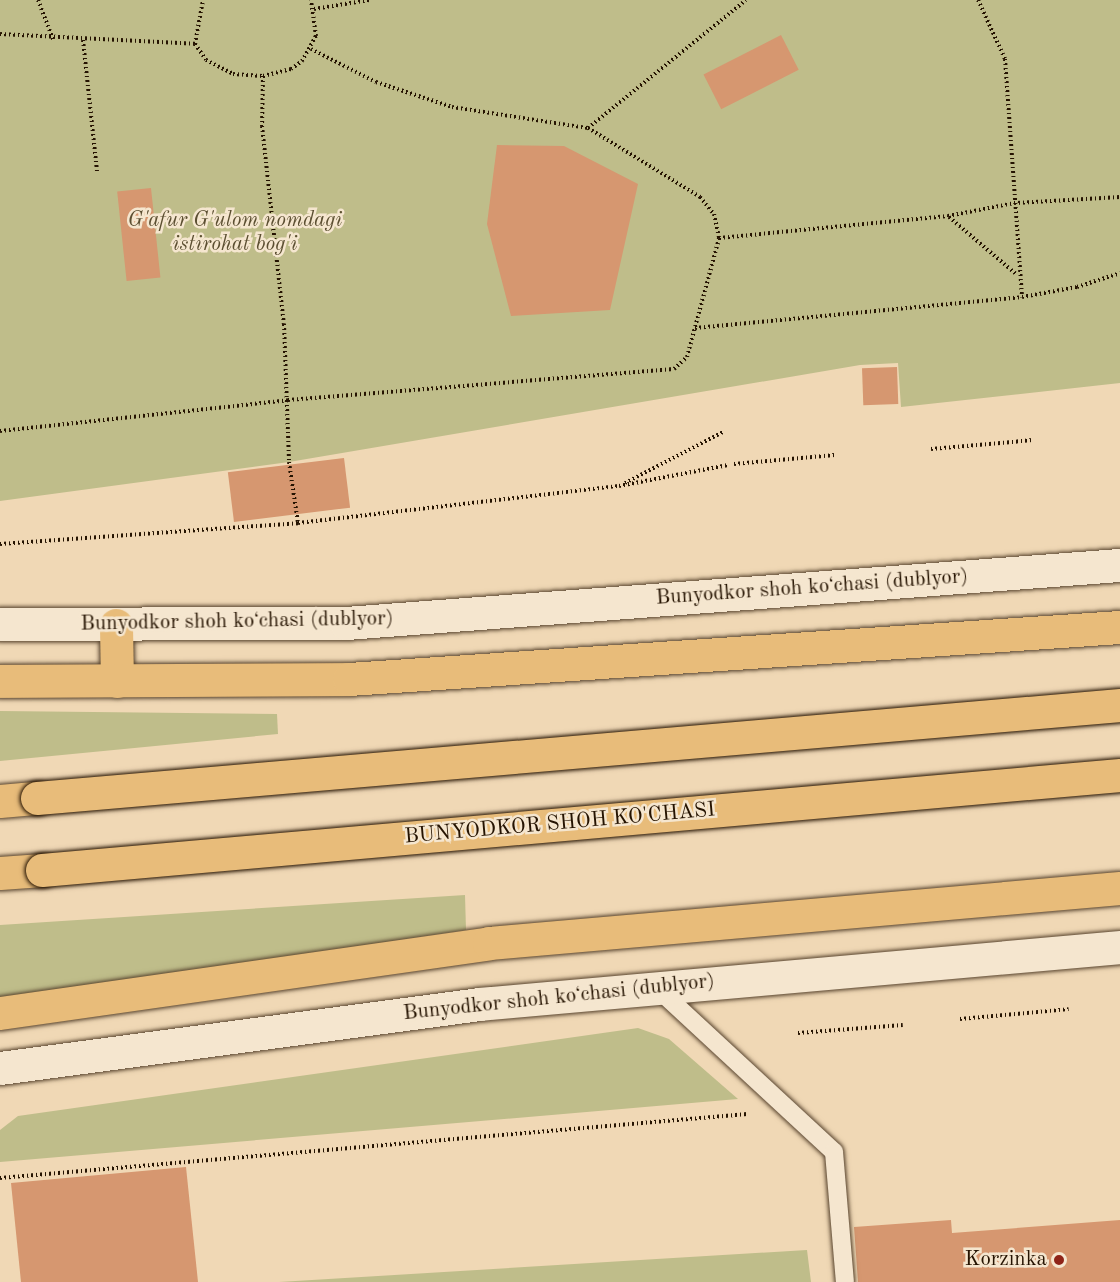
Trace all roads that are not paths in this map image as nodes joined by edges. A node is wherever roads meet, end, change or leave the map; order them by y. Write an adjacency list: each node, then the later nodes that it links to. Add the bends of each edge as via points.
1 (1120, 565): 3 (street, Bunyodkor shoh koʻchasi (dublyor), via 346,623)
2 (0, 624): 3 (street, Bunyodkor shoh koʻchasi (dublyor))
3 (116, 625): 6 (main road)
4 (1120, 627): 6 (main road, via 349,679)
5 (0, 681): 6 (main road)
6 (117, 681)
7 (1120, 705): 9 (main road, bridge)
8 (1120, 775): 10 (main road, BUNYODKOR SHOH KO'CHASI, bridge)
9 (0, 801)
10 (0, 873)
11 (1120, 888): 14 (main road, via 489,943)
12 (1120, 947): 13 (street, Bunyodkor shoh koʻchasi (dublyor))
13 (655, 987): 15 (street, Bunyodkor shoh koʻchasi (dublyor), via 317,1024); 16 (lane, via 834,1152)
14 (0, 1013)
15 (0, 1068)
16 (845, 1282)

